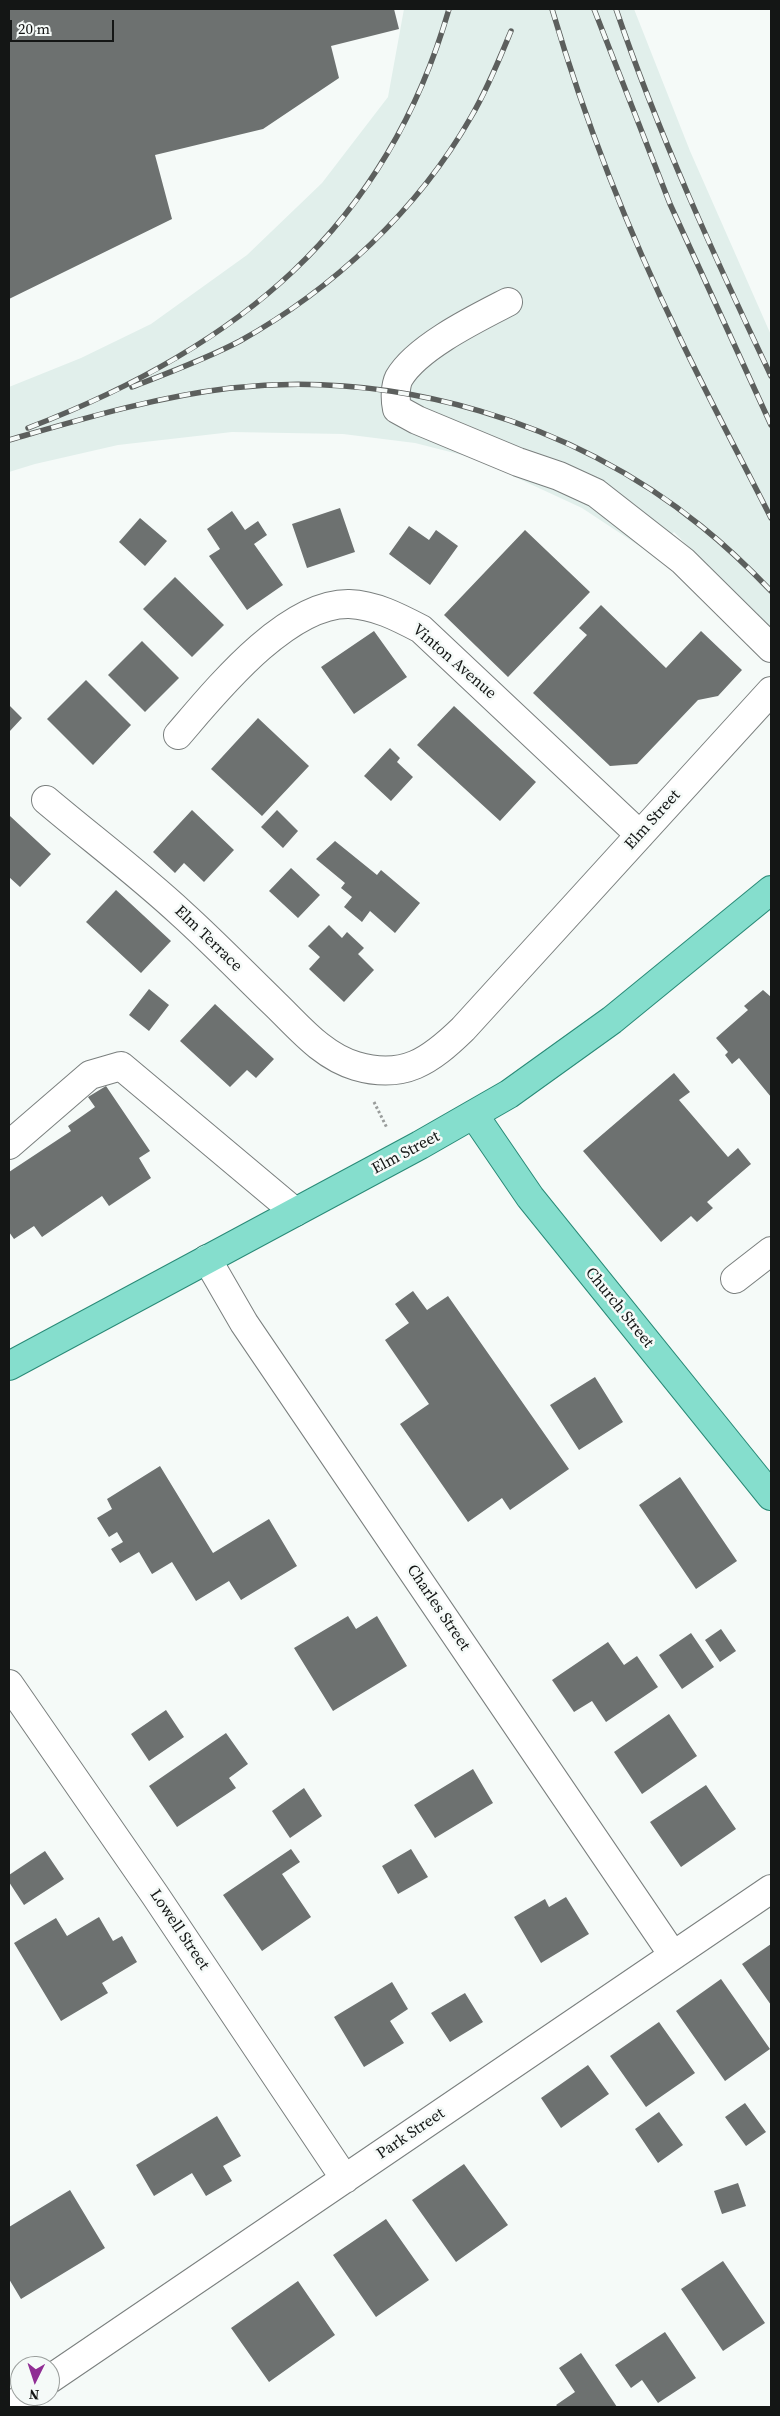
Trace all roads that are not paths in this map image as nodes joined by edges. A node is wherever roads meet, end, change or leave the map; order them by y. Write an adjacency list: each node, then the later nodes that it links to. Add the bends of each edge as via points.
1 (508, 302): 2 (street, via 460,327 410,366 399,379 395,400 397,409 596,493 683,561)
2 (771, 648)
3 (771, 691): 6 (street, Elm Street)
4 (178, 735): 6 (street, Vinton Avenue, via 248,657 302,619 334,605 350,604 384,610 421,629)
5 (46, 800): 8 (street, Elm Terrace, via 183,915 325,1051)
6 (640, 835): 8 (street, Elm Street, via 445,1046 416,1066 389,1070)
7 (771, 890): 9 (main road, Elm Street, via 612,1020)
8 (365, 1067)
9 (474, 1116): 11 (main road, Elm Street); 16 (main road, Church Street, via 530,1197)
10 (9, 1145): 11 (street, via 90,1075 121,1066)
11 (295, 1212): 13 (main road, Elm Street)
12 (771, 1251): 14 (street)
13 (207, 1259): 15 (main road, Elm Street); 19 (street, Charles Street, via 244,1323)
14 (735, 1279)
15 (9, 1366)
16 (771, 1496)
17 (9, 1684): 20 (street, Lowell Street)
18 (771, 1889): 19 (street, Park Street)
19 (673, 1955): 20 (street, Park Street)
20 (345, 2179): 21 (street, Park Street)
21 (60, 2373)

